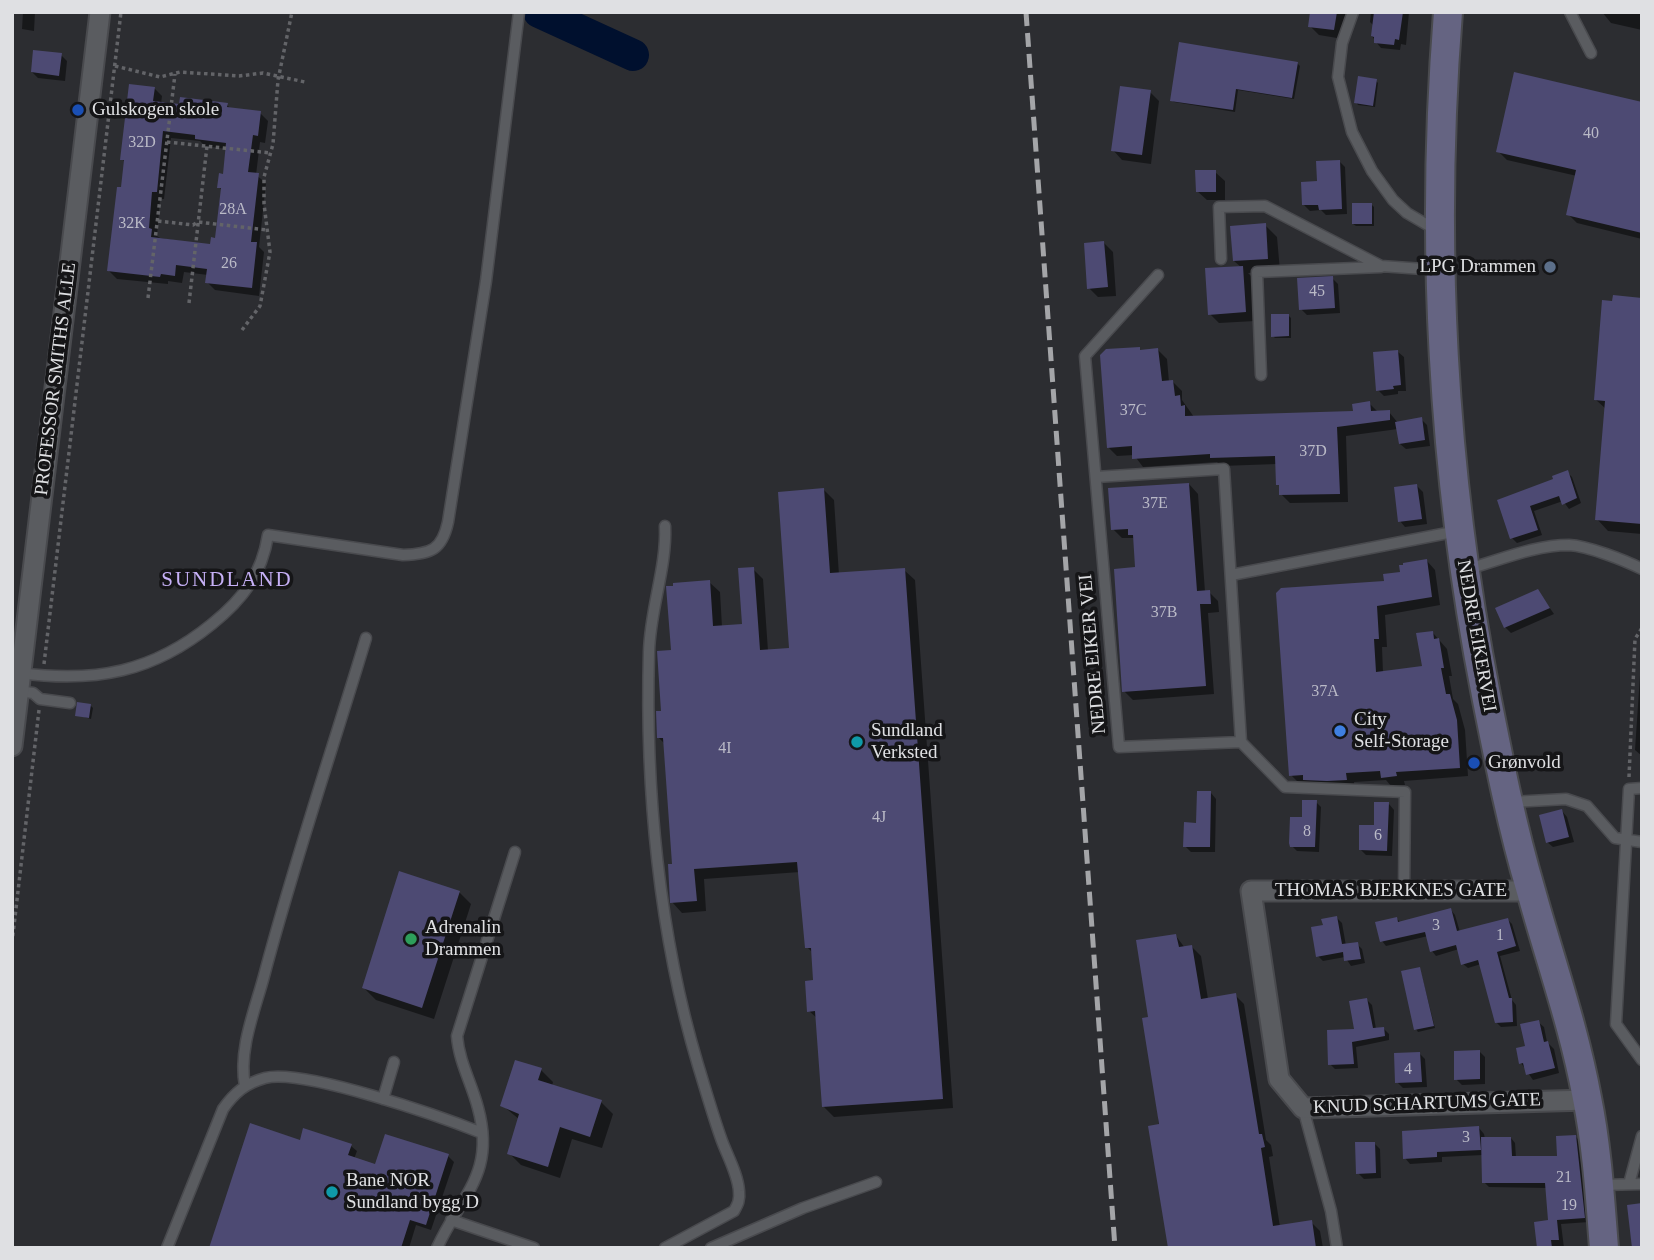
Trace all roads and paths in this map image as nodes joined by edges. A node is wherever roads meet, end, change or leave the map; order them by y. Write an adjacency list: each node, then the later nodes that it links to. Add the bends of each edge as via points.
1 (100, 12): 37 (street, PROFESSOR SMITHS ALLE)
2 (121, 12): 9 (path)
3 (292, 12): 11 (path)
4 (519, 12): 36 (lane, via 486,281 441,543 425,552 403,555 268,535 252,584 224,615 179,649 120,671)
5 (1353, 12): 19 (lane, via 1342,43 1338,77 1352,132 1393,200)
6 (1448, 12): 19 (main road, NEDRE EIKERVEI)
7 (1570, 12): 8 (lane)
8 (1591, 53)
9 (115, 66): 10 (path, via 160,77); 36 (path)
10 (175, 74): 11 (path); 13 (path)
11 (279, 75): 12 (path); 15 (path)
12 (305, 82)
13 (167, 142): 14 (path); 16 (path)
14 (207, 146): 15 (path); 17 (path)
15 (271, 153): 18 (path, via 264,177)
16 (157, 221): 17 (path); 24 (path)
17 (198, 222): 18 (path); 25 (path)
18 (267, 230): 26 (path, via 270,252 260,306)
19 (1440, 232): 22 (main road, NEDRE EIKERVEI)
20 (1221, 259): 21 (lane, via 1219,207 1265,206)
21 (1381, 267): 22 (lane); 27 (lane, via 1257,272)
22 (1441, 270): 30 (main road, NEDRE EIKERVEI)
23 (1158, 275): 28 (lane, NEDRE EIKER VEI, via 1085,356)
24 (148, 298)
25 (189, 303)
26 (242, 330)
27 (1261, 375)
28 (1096, 477): 33 (lane, via 1224,469); 40 (lane, NEDRE EIKER VEI, via 1119,747)
29 (665, 526): 68 (lane, via 648,671 659,866 669,938 694,1049 739,1201 723,1218)
30 (1459, 530): 32 (main road, NEDRE EIKERVEI); 33 (lane)
31 (1642, 569): 32 (lane, via 1572,545 1545,547)
32 (1464, 570): 44 (main road, NEDRE EIKERVEI)
33 (1231, 575): 40 (lane)
34 (1642, 628): 42 (path, via 1635,639)
35 (366, 638): 54 (lane, via 282,907 245,1047)
36 (43, 676): 37 (lane)
37 (19, 682): 38 (lane); 41 (street, PROFESSOR SMITHS ALLE)
38 (40, 699): 39 (lane); 50 (path)
39 (70, 703)
40 (1241, 742): 48 (lane, via 1285,787 1405,792)
41 (12, 746)
42 (1629, 789): 43 (lane); 45 (lane)
43 (1642, 789)
44 (1509, 802): 45 (lane, via 1566,799 1587,806 1615,838); 49 (main road, NEDRE EIKERVEI)
45 (1626, 841): 46 (lane); 51 (lane, via 1616,1024)
46 (1642, 842)
47 (515, 852): 58 (lane, via 457,1036)
48 (1404, 891): 49 (street, THOMAS BJERKNES GATE); 53 (street, THOMAS BJERKNES GATE, via 1251,891)
49 (1530, 891): 56 (main road, NEDRE EIKERVEI, via 1573,1032)
50 (12, 943)
51 (1642, 1060)
52 (394, 1062): 55 (lane)
53 (1279, 1079): 57 (street, KNUD SCHARTUMS GATE)
54 (245, 1086): 55 (lane, via 267,1077 286,1077); 65 (lane, via 223,1109)
55 (383, 1099): 58 (lane)
56 (1588, 1100): 57 (street, KNUD SCHARTUMS GATE); 63 (main road, NEDRE EIKERVEI)
57 (1303, 1108): 70 (lane)
58 (482, 1133): 64 (lane, via 479,1172)
59 (1642, 1136): 61 (lane)
60 (876, 1182): 69 (lane)
61 (1629, 1184): 62 (lane); 63 (lane)
62 (1642, 1184)
63 (1598, 1185): 71 (main road, NEDRE EIKERVEI)
64 (451, 1220): 66 (lane); 67 (lane)
65 (167, 1248)
66 (437, 1248)
67 (534, 1248)
68 (665, 1248)
69 (711, 1248)
70 (1337, 1248)
71 (1604, 1248)

